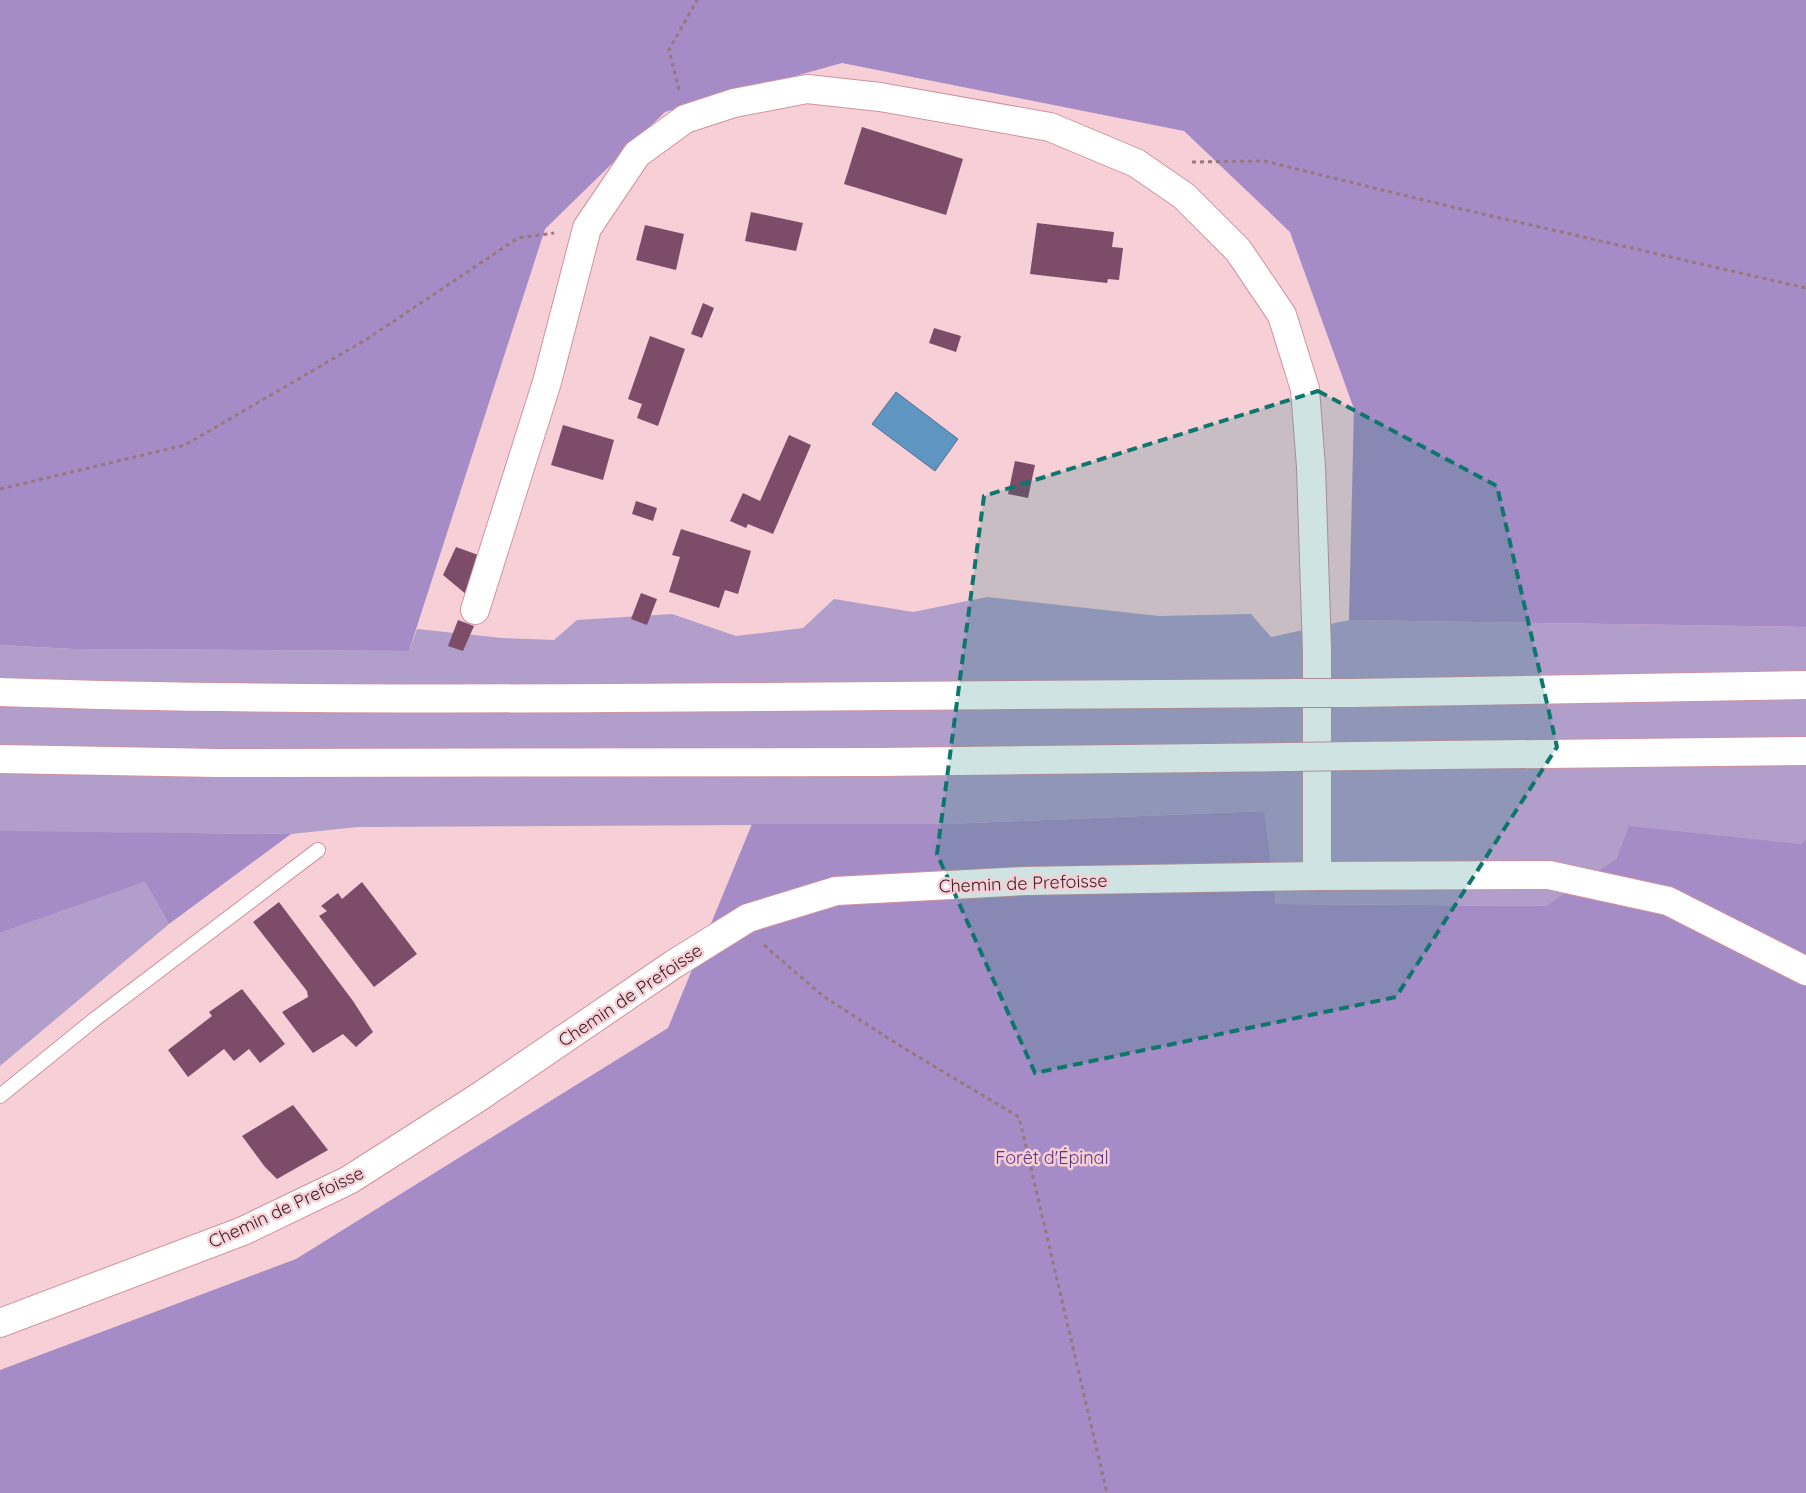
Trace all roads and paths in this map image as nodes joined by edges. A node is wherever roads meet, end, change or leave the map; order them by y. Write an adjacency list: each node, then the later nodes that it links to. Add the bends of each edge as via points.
1 (697, 0): 2 (path, via 670,50)
2 (685, 120): 4 (main road, via 637,154); 13 (main road, via 734,103 807,89 880,97 1050,127 1136,162 1184,196 1238,250 1282,315 1305,389 1317,651)
3 (1186, 162): 5 (path, via 1264,161)
4 (587, 228): 6 (path, via 518,238 368,339 185,445); 7 (main road, via 547,382)
5 (1806, 288)
6 (0, 489)
7 (475, 610)
8 (1806, 685): 9 (main road, bridge, via 1352,693 506,699 152,698)
9 (0, 692)
10 (1806, 751): 11 (main road, bridge, via 881,762 277,763)
11 (0, 759)
12 (318, 850): 16 (lane)
13 (1316, 876): 14 (main road, Chemin de Prefoisse, via 1025,881 836,891); 15 (main road, Chemin de Prefoisse, via 1549,875 1668,901)
14 (740, 923): 17 (main road, Chemin de Prefoisse, via 349,1180 243,1231); 18 (path, via 823,996 1019,1117)
15 (1806, 971)
16 (0, 1096)
17 (0, 1324)
18 (1107, 1493)

